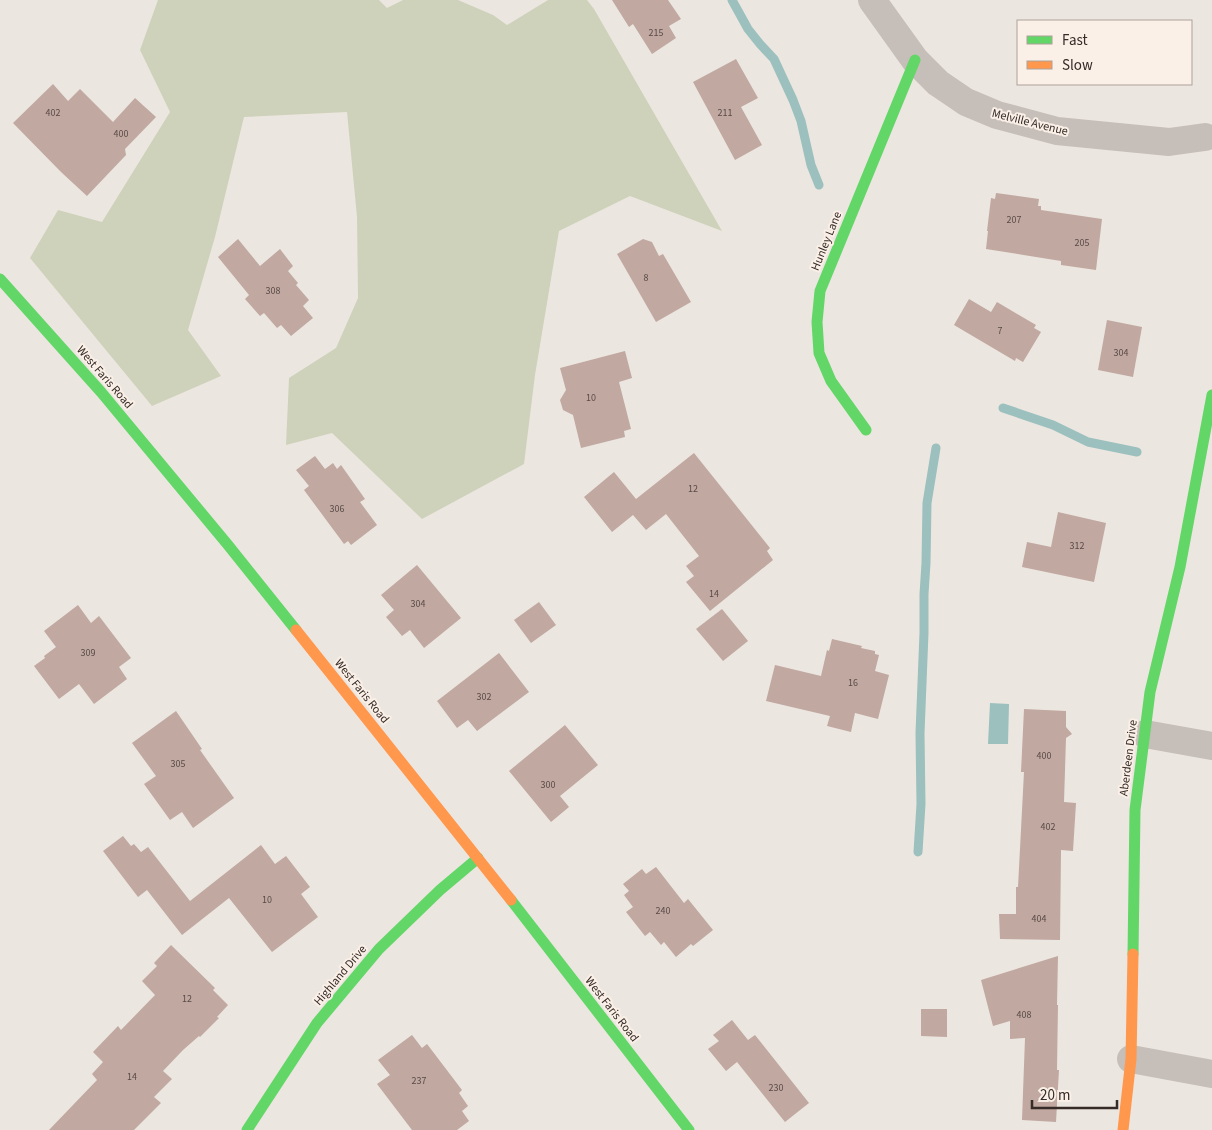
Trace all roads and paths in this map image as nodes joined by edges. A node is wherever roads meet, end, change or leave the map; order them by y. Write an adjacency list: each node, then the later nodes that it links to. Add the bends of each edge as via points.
1 (872, 0): 2 (street, Melville Avenue)
2 (915, 60): 3 (street, Melville Avenue, via 938,83 966,102 998,115 1057,131 1169,142); 6 (street, Hunley Lane, via 820,291 819,353 831,381)
3 (1210, 136)
4 (0, 279): 9 (street, West Faris Road, via 101,392 228,545)
5 (1212, 395): 7 (street, Aberdeen Drive)
6 (866, 430)
7 (1144, 734): 8 (street); 10 (street, Aberdeen Drive, via 1135,810)
8 (1212, 746)
9 (478, 858): 12 (street, Highland Drive, via 379,949 317,1023); 13 (street, West Faris Road)
10 (1131, 1059): 11 (street); 14 (street, Aberdeen Drive)
11 (1212, 1074)
12 (247, 1130)
13 (689, 1130)
14 (1123, 1130)

